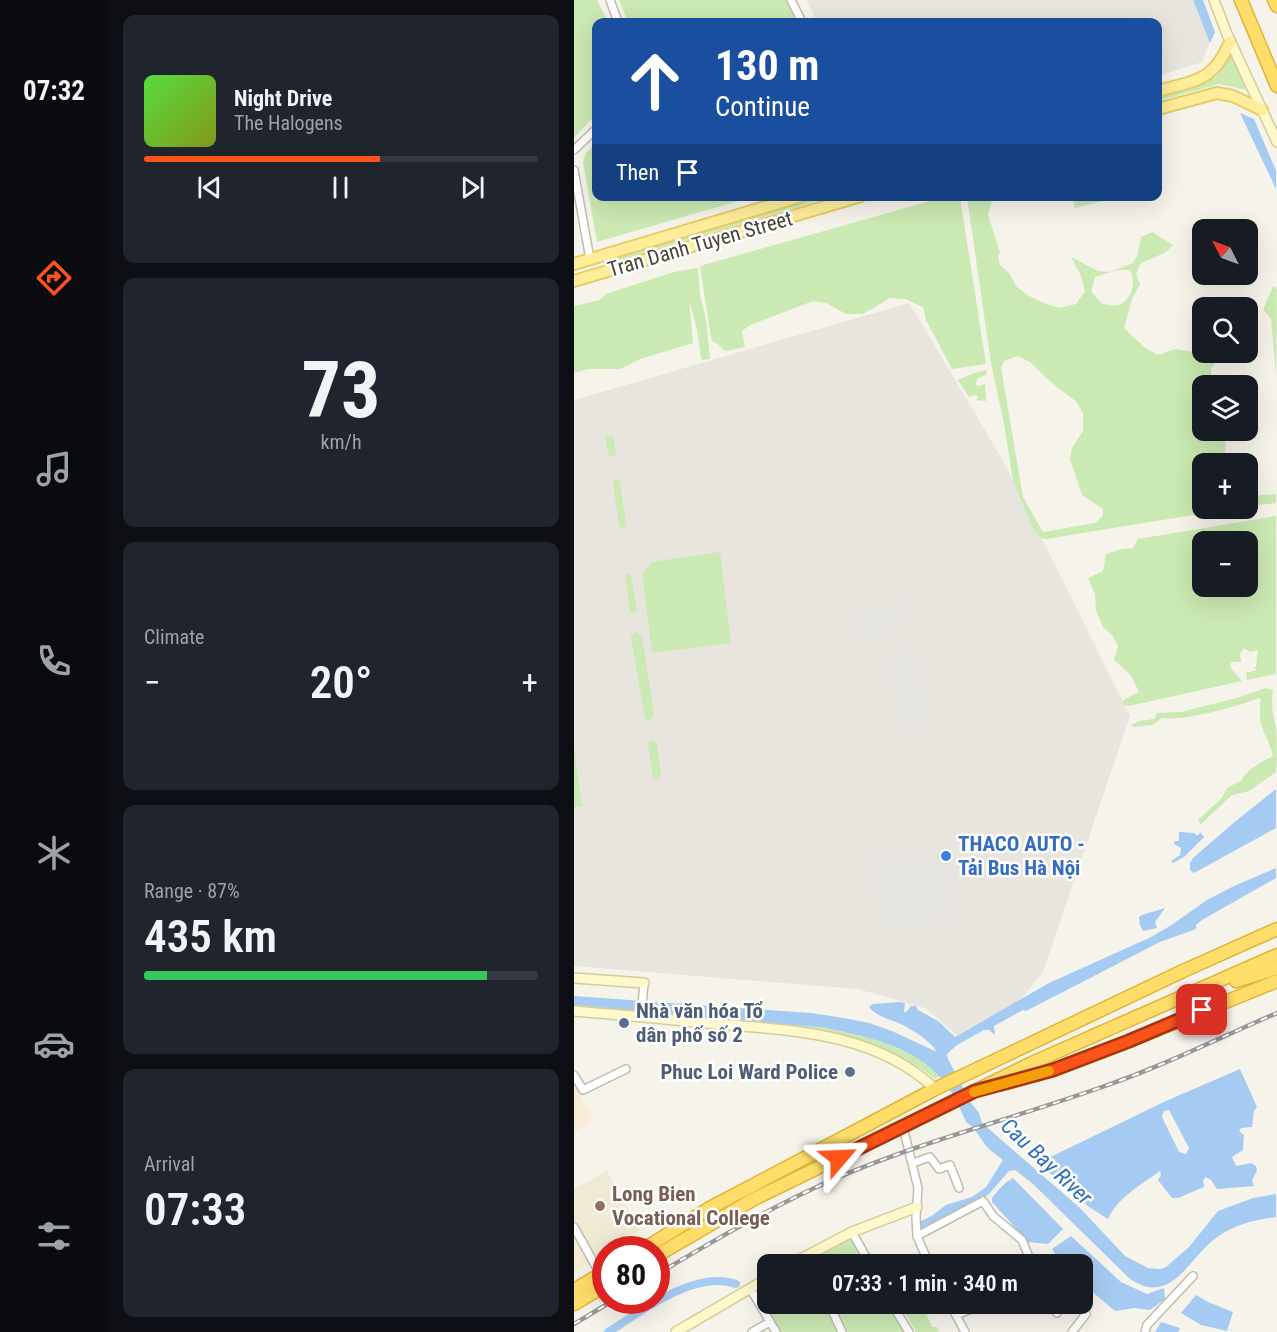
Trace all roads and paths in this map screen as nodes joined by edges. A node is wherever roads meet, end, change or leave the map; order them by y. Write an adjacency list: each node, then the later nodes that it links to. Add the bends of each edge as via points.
1 (610, 0): 7 (street)
2 (791, 0): 8 (street)
3 (1213, 0): 9 (street)
4 (1240, 0): 10 (highway)
5 (1274, 0): 6 (highway)
6 (1276, 6)
7 (617, 18)
8 (800, 18)
9 (1230, 42): 11 (main road, via 1220,64 1209,74); 13 (street)
10 (1276, 86)
11 (1162, 90)
12 (1162, 108): 13 (main road, via 1217,93)
13 (1262, 110): 15 (street)
14 (592, 133): 16 (street)
15 (1276, 142)
16 (574, 150)
17 (574, 170): 20 (street)
18 (780, 201): 20 (main road, Tran Danh Tuyen Street)
19 (844, 201): 21 (main road, Tran Danh Tuyen Street)
20 (582, 262): 21 (main road)
21 (585, 278): 22 (main road, Tran Danh Tuyen Street)
22 (574, 281)
23 (1276, 929): 34 (highway)
24 (1276, 955): 29 (highway)
25 (1276, 968): 29 (highway)
26 (574, 978): 28 (street)
27 (1276, 981): 35 (highway, via 1053,1070)
28 (644, 983): 31 (street)
29 (1181, 998): 35 (highway)
30 (574, 1011): 31 (street)
31 (641, 1017): 34 (street, via 786,1030 840,1039 898,1061)
32 (626, 1069): 33 (street, via 583,1090)
33 (574, 1075)
34 (936, 1088): 42 (highway)
35 (975, 1091): 36 (highway)
36 (903, 1127): 37 (street); 44 (highway, via 754,1199)
37 (913, 1163): 38 (street, via 930,1157 939,1169 950,1165); 39 (street)
38 (959, 1188)
39 (917, 1207): 41 (street); 43 (street)
40 (574, 1227): 49 (street)
41 (852, 1232): 45 (street); 46 (street)
42 (665, 1236)
43 (918, 1236): 47 (street); 48 (street, via 983,1201 993,1216 1022,1239)
44 (670, 1248)
45 (818, 1254)
46 (864, 1254)
47 (925, 1254)
48 (1028, 1254)
49 (592, 1257)
50 (1193, 1276): 69 (street, via 1147,1325)
51 (592, 1282): 55 (highway)
52 (757, 1284): 54 (street)
53 (592, 1288): 56 (highway)
54 (750, 1288): 61 (street); 62 (street)
55 (574, 1290)
56 (574, 1304)
57 (834, 1314): 65 (street)
58 (898, 1314): 66 (street)
59 (1086, 1314): 68 (street)
60 (956, 1315): 67 (street)
61 (770, 1322): 63 (street); 64 (street)
62 (676, 1332)
63 (752, 1332)
64 (776, 1332)
65 (842, 1332)
66 (909, 1332)
67 (965, 1332)
68 (1072, 1332)
69 (1146, 1332)

